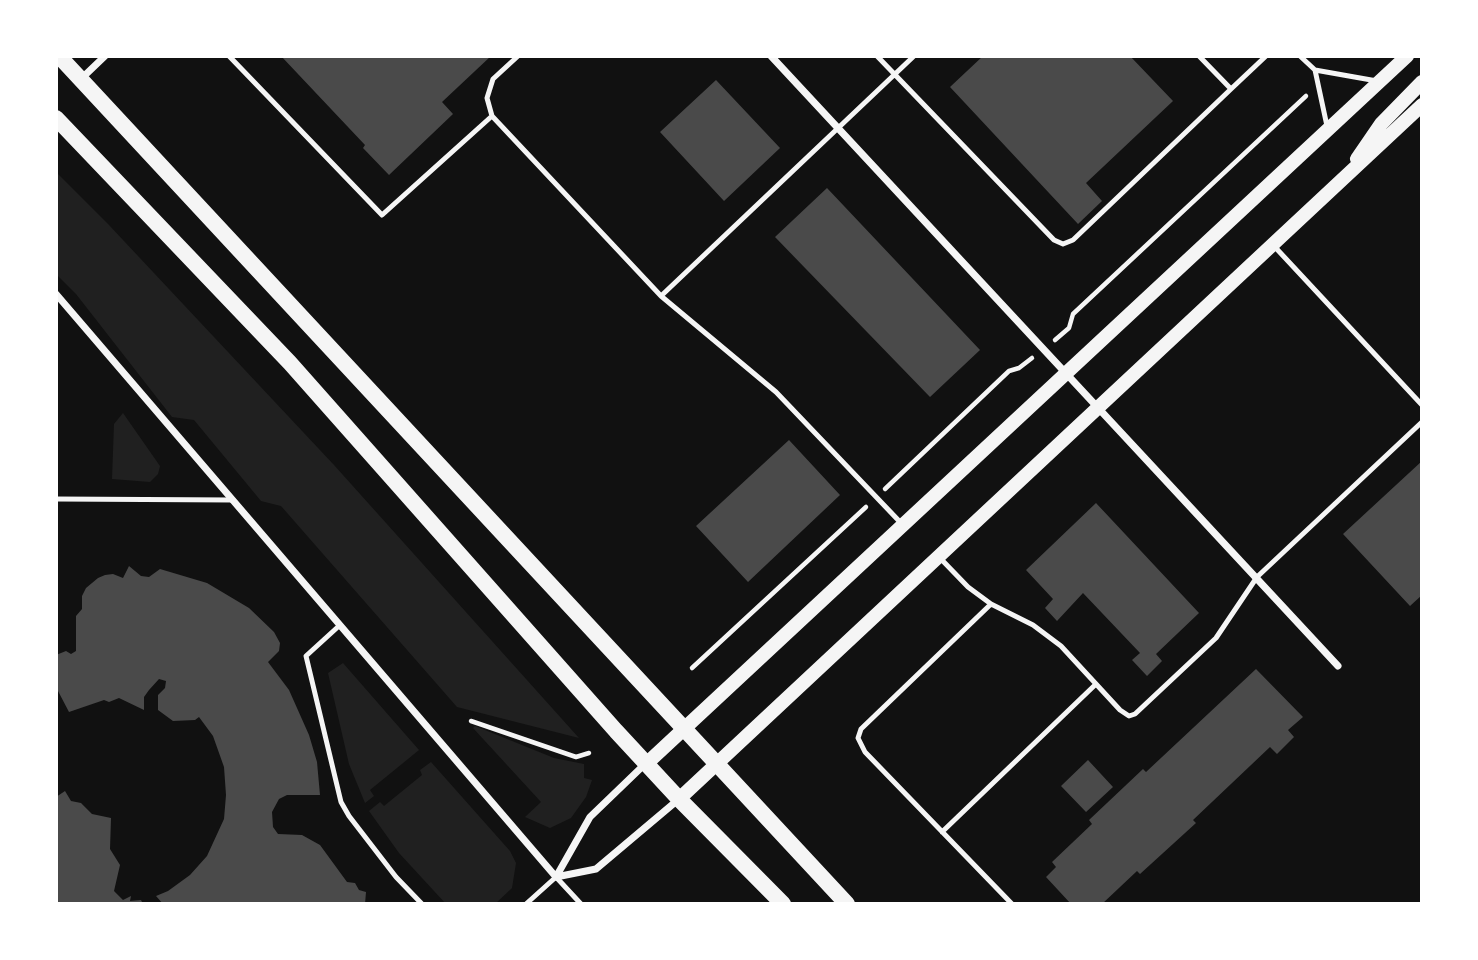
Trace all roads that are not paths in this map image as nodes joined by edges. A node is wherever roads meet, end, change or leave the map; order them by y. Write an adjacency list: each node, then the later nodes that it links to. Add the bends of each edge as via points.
1 (60, 56): 14 (main road)
2 (104, 56): 14 (street)
3 (229, 56): 19 (lane, via 382,215)
4 (518, 56): 19 (lane, via 493,79 487,98)
5 (771, 56): 21 (street)
6 (877, 56): 13 (lane)
7 (914, 56): 13 (lane)
8 (1199, 56): 17 (lane)
9 (1266, 56): 17 (lane)
10 (1300, 56): 12 (lane)
11 (1407, 56): 15 (main road)
12 (1315, 71): 15 (lane); 22 (lane)
13 (894, 74): 17 (lane, via 1054,240 1063,244 1073,240); 21 (lane)
14 (82, 78): 40 (main road)
15 (1379, 81): 22 (main road)
16 (1422, 82): 23 (main road, via 1381,124)
17 (1231, 89)
18 (1422, 105): 23 (main road)
19 (492, 116): 26 (lane)
20 (56, 118): 41 (main road, via 290,363)
21 (837, 127): 26 (lane); 27 (street)
22 (1328, 129): 27 (main road)
23 (1340, 183): 24 (main road)
24 (1274, 246): 28 (lane); 29 (main road)
25 (56, 294): 32 (street)
26 (661, 296): 33 (lane, via 776,392)
27 (1065, 374): 29 (street); 33 (main road)
28 (1422, 405)
29 (1098, 408): 34 (main road); 35 (street)
30 (1422, 422): 35 (lane)
31 (56, 499): 32 (lane)
32 (233, 500): 37 (street)
33 (903, 525): 40 (main road)
34 (939, 556): 36 (lane); 42 (main road)
35 (1257, 577): 38 (street); 39 (lane, via 1216,638 1135,714 1120,710)
36 (991, 604): 39 (lane, via 1034,625); 44 (lane, via 861,729 858,738 865,752)
37 (340, 625): 45 (street); 46 (lane, via 306,656 341,802 396,877)
38 (1338, 666)
39 (1096, 684): 44 (lane)
40 (683, 728): 41 (main road); 42 (main road)
41 (646, 764): 43 (main road); 45 (street, via 590,817)
42 (717, 765): 43 (main road); 50 (main road)
43 (679, 799): 45 (street, via 596,869); 49 (main road)
44 (942, 832): 51 (lane)
45 (556, 877): 47 (lane); 48 (lane)
46 (422, 904)
47 (526, 904)
48 (581, 904)
49 (783, 904)
50 (847, 904)
51 (1012, 904)

